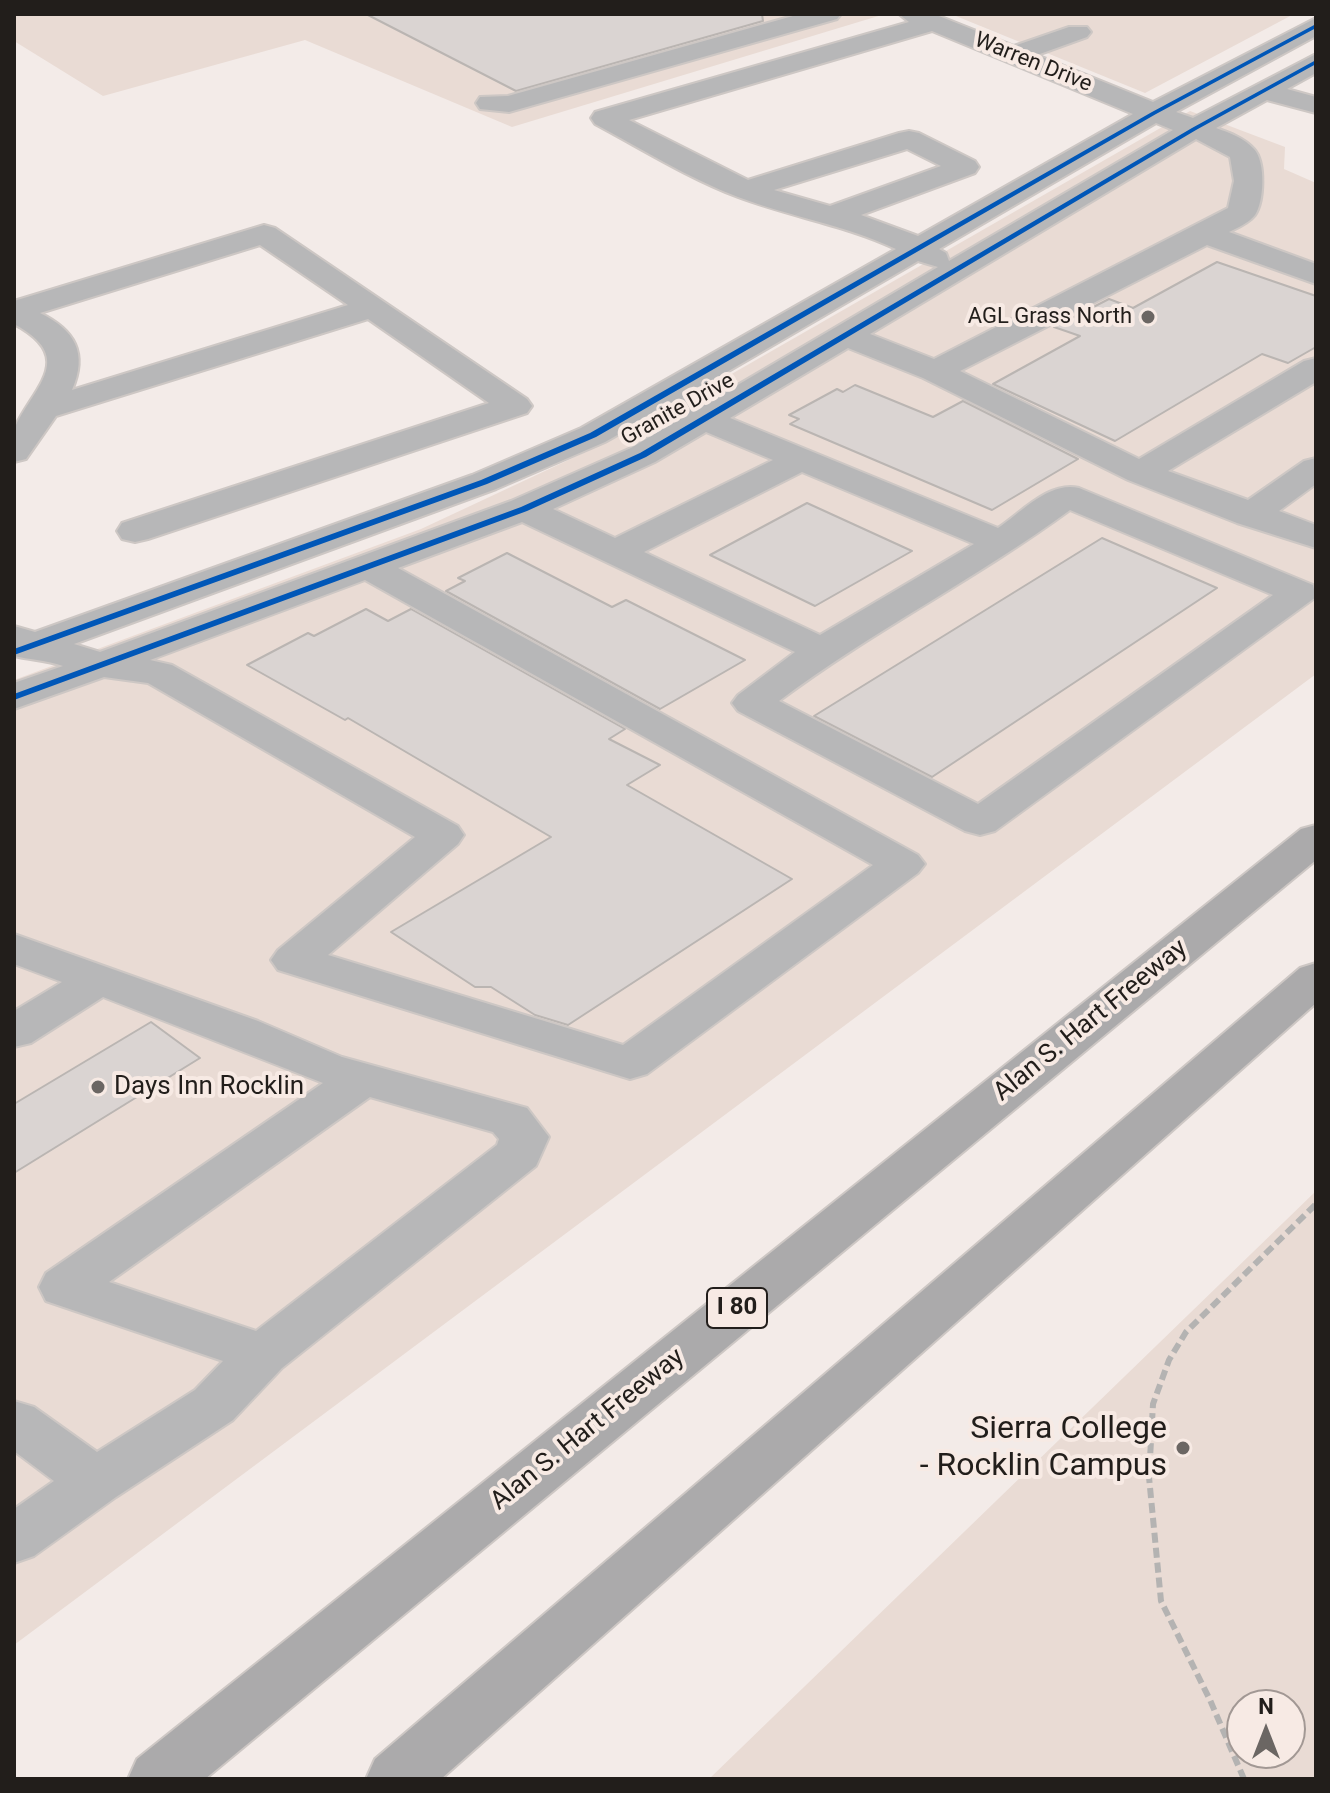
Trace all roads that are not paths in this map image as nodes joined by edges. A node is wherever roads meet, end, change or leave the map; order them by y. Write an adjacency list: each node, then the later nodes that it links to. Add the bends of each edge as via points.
1 (828, 14): 9 (street, via 509,104)
2 (922, 18): 5 (street, Warren Drive); 13 (street, via 605,118)
3 (1316, 26): 11 (street, Granite Drive)
4 (1078, 32): 5 (street)
5 (1013, 55): 11 (street, Warren Drive)
6 (1316, 62): 7 (street, Granite Drive)
7 (1271, 86): 8 (street); 10 (street); 12 (street, Granite Drive)
8 (1316, 93)
9 (490, 103)
10 (1316, 105)
11 (1154, 113): 12 (street, Warren Drive); 16 (street, Granite Drive)
12 (1194, 129): 15 (street, Warren Drive, via 1244,154 1248,181 1242,212); 18 (street, Granite Drive)
13 (746, 190): 14 (street); 14 (street, via 909,139 965,167)
14 (828, 217): 16 (street)
15 (1205, 234): 17 (street); 23 (street)
16 (919, 248): 18 (street, via 938,262); 24 (street, Granite Drive)
17 (1316, 275)
18 (929, 285): 21 (street, Granite Drive)
19 (372, 308): 20 (street, via 264,234); 25 (street); 33 (street, via 515,406)
20 (14, 311): 25 (street, via 50,330 66,356 64,372)
21 (847, 336): 23 (street); 26 (street, Granite Drive)
22 (1316, 368): 30 (street)
23 (935, 371): 30 (street)
24 (658, 400): 26 (street); 38 (street, Granite Drive, via 484,482)
25 (41, 410): 27 (street)
26 (707, 419): 28 (street); 31 (street, Granite Drive, via 643,455)
27 (14, 452)
28 (802, 459): 35 (street); 36 (street)
29 (1316, 468): 32 (street)
30 (1140, 473): 32 (street)
31 (524, 509): 36 (street); 37 (street, Granite Drive)
32 (1250, 515): 34 (street)
33 (135, 531)
34 (1316, 537)
35 (1002, 543): 39 (street); 39 (street, via 1066,496 1300,593 980,822 752,703)
36 (616, 552): 39 (street)
37 (367, 566): 40 (street, Granite Drive); 40 (street, via 903,864 630,1063 294,960 443,835 158,673)
38 (21, 645): 40 (street)
39 (822, 650)
40 (101, 665): 41 (street, Granite Drive)
41 (14, 697)
42 (1316, 838): 52 (highway, Alan S. Hart Freeway / I 80)
43 (14, 948): 45 (street)
44 (1316, 978): 53 (highway)
45 (98, 980): 46 (street); 47 (street)
46 (14, 1032)
47 (361, 1080): 48 (street, via 510,1120 524,1137 519,1154); 48 (street, via 65,1287)
48 (263, 1354): 50 (street, via 214,1405)
49 (14, 1422): 50 (street)
50 (96, 1481): 51 (street)
51 (14, 1540)
52 (159, 1779)
53 (397, 1779)

